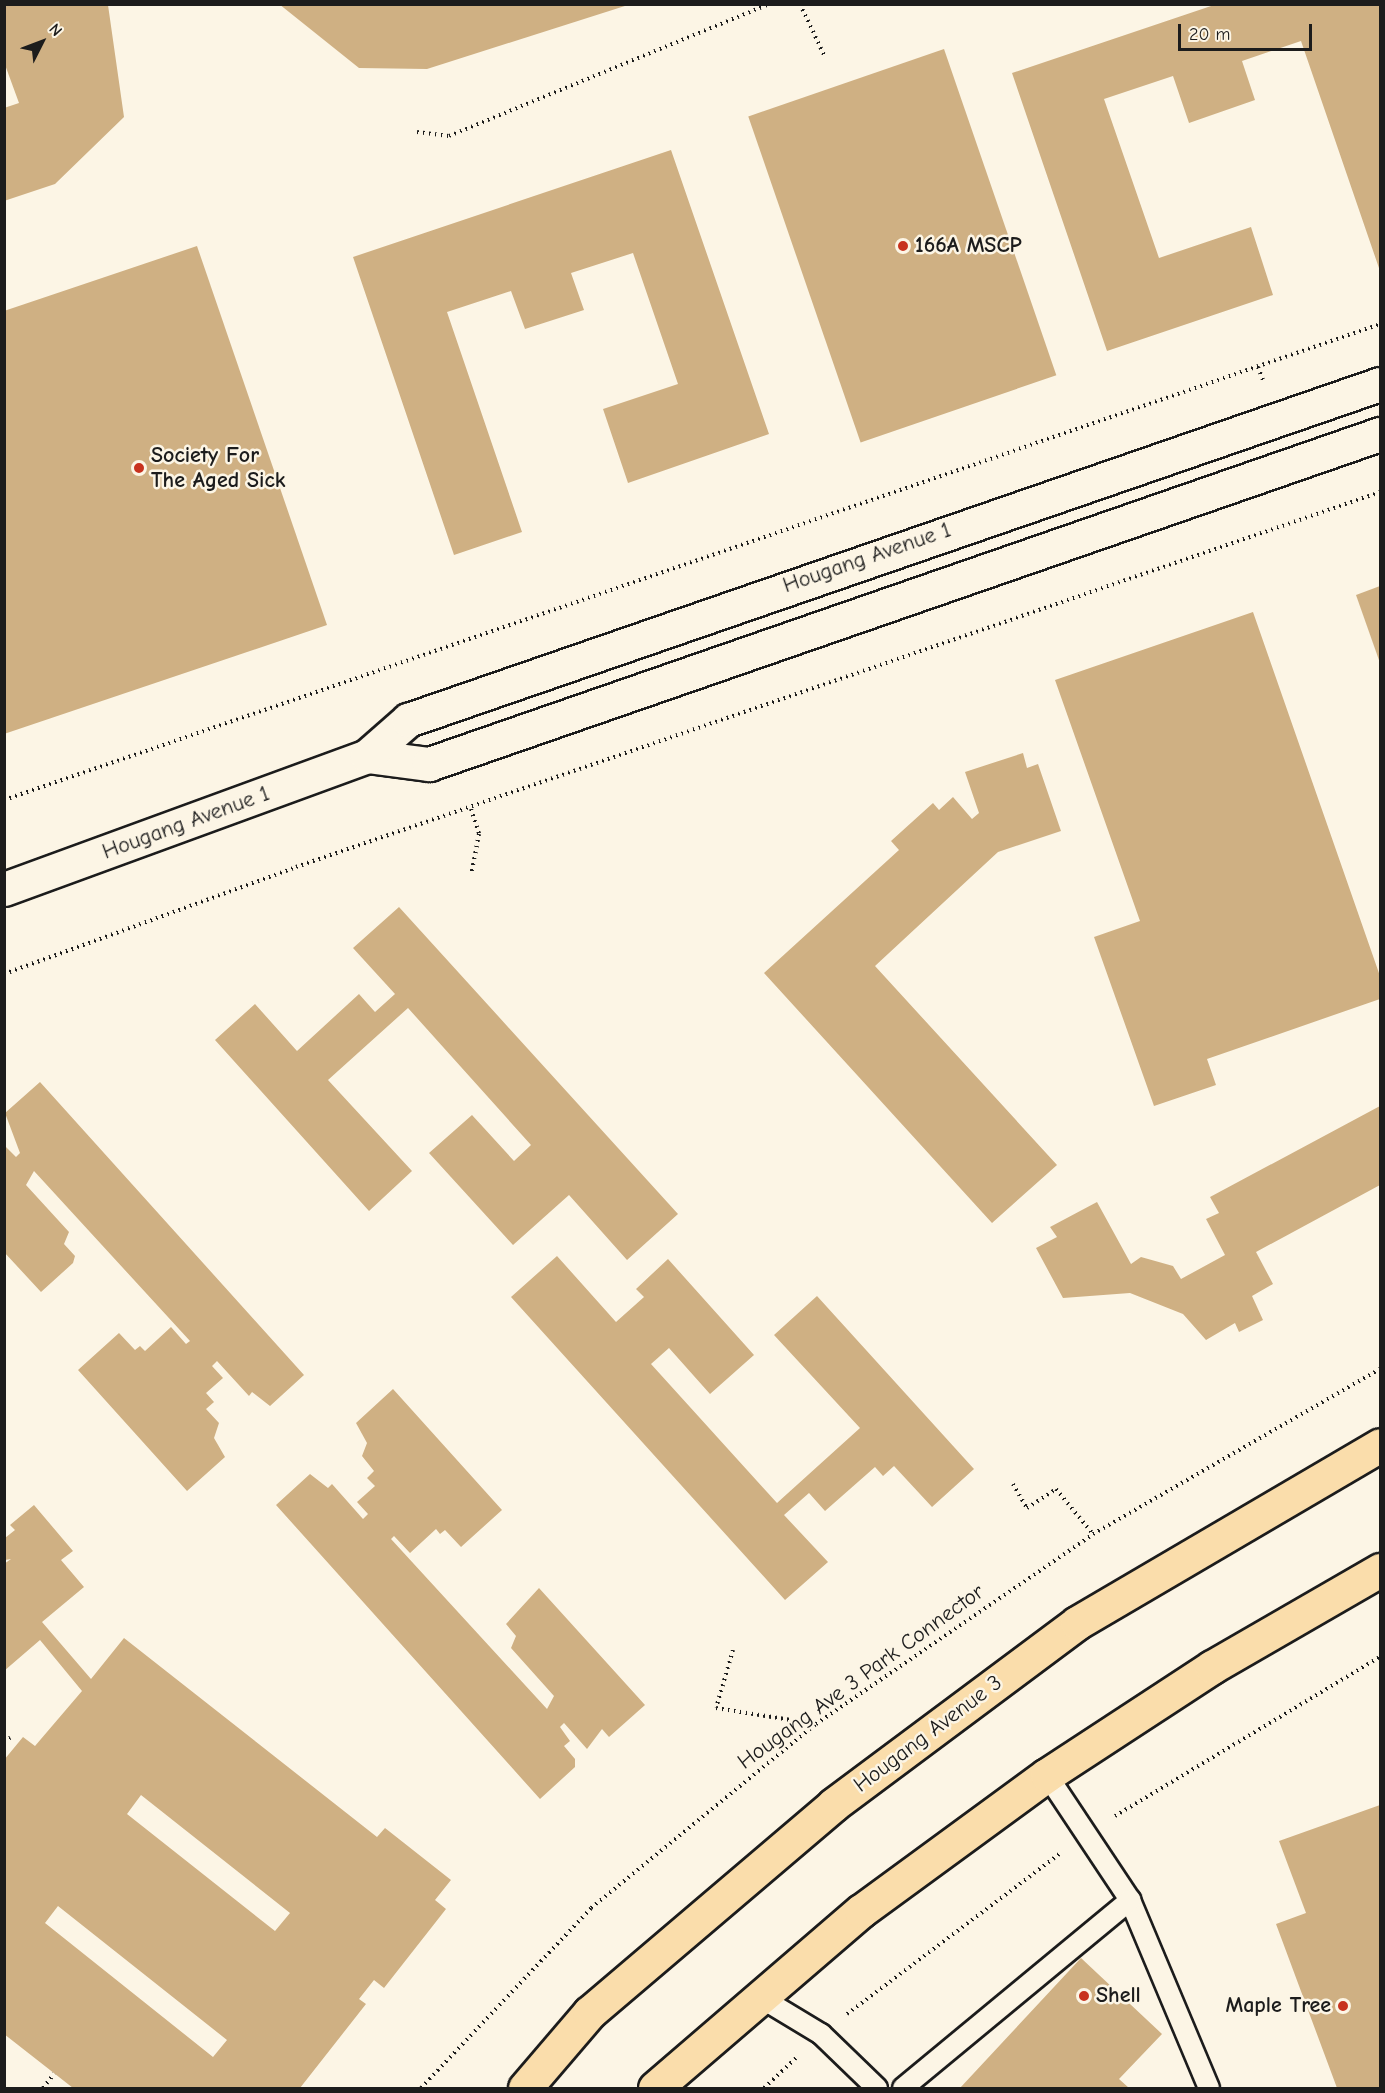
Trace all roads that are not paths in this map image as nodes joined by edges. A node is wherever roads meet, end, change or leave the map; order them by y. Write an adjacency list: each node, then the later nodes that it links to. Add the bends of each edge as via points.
1 (1380, 384): 3 (street, Hougang Avenue 1, via 408,720)
2 (1380, 434): 3 (street, Hougang Avenue 1, via 429,764)
3 (367, 756): 4 (street, Hougang Avenue 1)
4 (4, 889)
5 (1380, 1445): 10 (highway, Hougang Avenue 3, via 1077,1623 900,1755 589,2013)
6 (1380, 1570): 7 (highway, via 1212,1667)
7 (1047, 1775): 8 (lane); 9 (highway, via 861,1911)
8 (1130, 1900): 13 (lane); 14 (lane)
9 (758, 1996): 11 (highway); 12 (lane, via 821,2034)
10 (525, 2088)
11 (655, 2088)
12 (877, 2088)
13 (903, 2088)
14 (1209, 2088)

